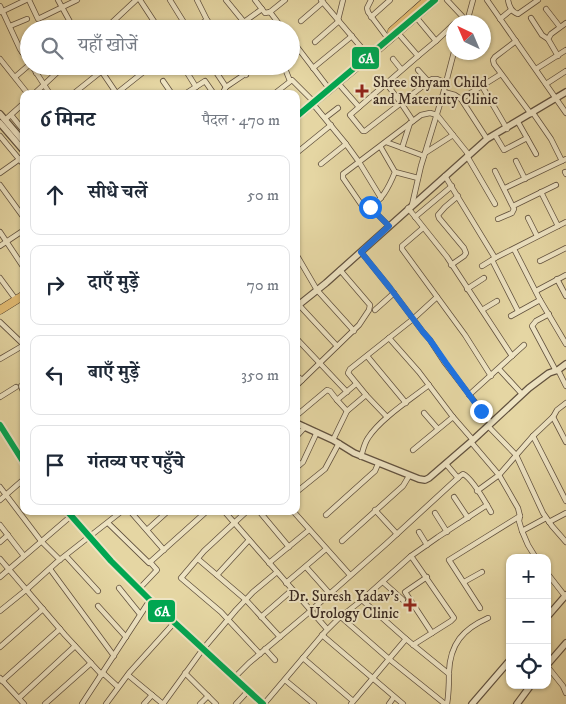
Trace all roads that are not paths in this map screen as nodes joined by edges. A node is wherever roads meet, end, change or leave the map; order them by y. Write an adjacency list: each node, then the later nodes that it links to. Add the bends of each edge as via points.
1 (27, 0): 21 (street, via 38,19); 24 (street)
2 (58, 0): 21 (street)
3 (77, 0): 21 (street)
4 (138, 0): 34 (street); 35 (street)
5 (170, 0): 36 (street)
6 (197, 0): 37 (street)
7 (226, 0): 38 (street)
8 (255, 0): 22 (street)
9 (285, 0): 26 (street)
10 (343, 0): 41 (street)
11 (371, 0): 29 (street, via 367,8)
12 (390, 0): 29 (street)
13 (427, 0): 50 (main road)
14 (435, 0): 30 (main road)
15 (447, 0): 27 (street)
16 (473, 0): 28 (street)
17 (487, 0): 32 (street)
18 (508, 0): 25 (street)
19 (537, 0): 25 (street, via 518,14)
20 (322, 1): 41 (street); 42 (street)
21 (62, 7): 33 (street)
22 (262, 9): 26 (street, via 265,13); 39 (street)
23 (546, 9): 46 (street)
24 (1, 10): 45 (street)
25 (511, 10): 32 (street)
26 (270, 12): 40 (street)
27 (461, 15)
28 (469, 15)
29 (371, 17): 50 (street)
30 (416, 17): 48 (main road); 52 (street)
31 (531, 18): 51 (street, via 542,36)
32 (500, 19): 53 (street)
33 (69, 20)
34 (115, 20)
35 (152, 20)
36 (182, 20)
37 (208, 20)
38 (242, 20)
39 (247, 20)
40 (276, 20)
41 (339, 20): 49 (street); 54 (street)
42 (301, 21)
43 (20, 22): 45 (street)
44 (566, 23): 46 (street)
45 (10, 26): 55 (street)
46 (560, 27): 51 (street)
47 (446, 31): 52 (street)
48 (398, 33): 59 (street); 84 (main road)
49 (352, 36): 58 (street); 64 (street)
50 (386, 36): 58 (main road)
51 (548, 39): 60 (street)
52 (436, 40): 59 (street)
53 (516, 41): 66 (street); 70 (street, via 493,60)
54 (315, 42)
55 (20, 48)
56 (566, 50): 60 (street)
57 (300, 51): 64 (street)
58 (366, 54): 89 (main road)
59 (418, 56): 65 (street)
60 (558, 56): 66 (street)
61 (0, 58): 80 (street)
62 (393, 59): 65 (street)
63 (452, 60): 86 (street)
64 (313, 68): 89 (street)
65 (402, 69): 85 (street)
66 (536, 69): 87 (street)
67 (418, 70): 83 (street)
68 (566, 71): 87 (street)
69 (20, 73): 80 (street)
70 (501, 74): 90 (street); 116 (street)
71 (37, 75): 88 (street)
72 (55, 75): 88 (street)
73 (98, 75): 93 (street)
74 (104, 75): 98 (street)
75 (140, 75): 99 (street)
76 (189, 75): 91 (street)
77 (218, 75): 92 (street)
78 (246, 75): 92 (street)
79 (288, 75): 82 (street)
80 (15, 77): 94 (street)
81 (163, 81): 100 (street)
82 (290, 81): 104 (street); 109 (street, via 294,81)
83 (428, 82): 86 (street, via 435,78); 110 (street)
84 (338, 83): 109 (main road); 112 (street)
85 (386, 84): 110 (street); 112 (street)
86 (446, 84): 105 (street)
87 (546, 84): 107 (street)
88 (44, 85): 95 (street); 96 (street)
89 (327, 86): 109 (main road)
90 (482, 86): 108 (street); 127 (street)
91 (196, 87): 101 (street); 102 (street, via 205,81)
92 (226, 87): 103 (street)
93 (80, 88): 97 (street)
94 (25, 90)
95 (38, 90)
96 (47, 90)
97 (78, 90)
98 (114, 90)
99 (122, 90)
100 (169, 90)
101 (191, 90)
102 (211, 90)
103 (224, 90)
104 (279, 90)
105 (444, 92): 108 (street); 120 (street)
106 (566, 92): 107 (street)
107 (556, 98): 116 (street); 117 (street)
108 (461, 100): 133 (street)
109 (312, 101): 113 (main road); 115 (main road); 121 (street)
110 (401, 103): 112 (street, via 364,131 350,116); 123 (street)
111 (20, 106): 119 (street)
112 (359, 107)
113 (300, 108)
114 (338, 108): 121 (street)
115 (300, 113)
116 (532, 113): 124 (street); 145 (street)
117 (566, 113)
118 (0, 114): 122 (street)
119 (10, 115): 122 (street); 126 (street)
120 (437, 115): 123 (street, via 421,115); 128 (street); 140 (street)
121 (325, 118): 125 (street)
122 (3, 122): 131 (street); 136 (street)
123 (411, 122): 134 (street); 138 (street)
124 (518, 122): 127 (street); 132 (street)
125 (331, 125): 135 (street); 139 (street)
126 (20, 126)
127 (507, 129): 129 (street)
128 (453, 135): 140 (street); 142 (street)
129 (495, 135): 132 (street, via 504,150); 133 (street)
130 (0, 136): 143 (street)
131 (20, 138)
132 (527, 138): 141 (street)
133 (487, 139): 142 (street)
134 (386, 142): 137 (street); 138 (street)
135 (346, 144): 147 (street); 148 (street)
136 (20, 145)
137 (380, 146): 147 (street); 150 (street)
138 (402, 148): 140 (street)
139 (300, 150)
140 (424, 154): 153 (street)
141 (536, 154)
142 (468, 156): 152 (street); 162 (street)
143 (20, 157)
144 (20, 159): 151 (street)
145 (564, 160): 154 (street)
146 (516, 161): 154 (street)
147 (359, 162): 161 (street); 164 (street, via 345,172 343,178 363,209)
148 (322, 164)
149 (495, 171): 158 (street)
150 (395, 172): 153 (street); 161 (street)
151 (0, 173)
152 (445, 176): 157 (street); 165 (street)
153 (418, 178): 165 (street)
154 (525, 179): 158 (street)
155 (0, 185): 166 (street)
156 (556, 185): 159 (street)
157 (452, 186): 160 (street); 167 (street)
158 (505, 188): 163 (street)
159 (541, 192): 163 (street); 172 (street)
160 (458, 196): 182 (street); 186 (street, via 438,215 466,252)
161 (381, 198): 164 (street)
162 (496, 204)
163 (513, 206): 169 (street, via 512,213)
164 (370, 207): 171 (street)
165 (410, 207): 167 (street); 171 (street)
166 (20, 212)
167 (415, 217): 173 (street)
168 (528, 218): 176 (street)
169 (498, 219)
170 (566, 222): 172 (street)
171 (389, 226): 181 (street)
172 (558, 226): 176 (street)
173 (423, 228): 186 (street); 198 (street, via 402,249)
174 (0, 232): 177 (street)
175 (20, 233): 177 (street)
176 (537, 236): 179 (street)
177 (7, 241): 178 (street); 185 (street)
178 (0, 246)
179 (514, 248): 182 (street); 195 (street)
180 (566, 248): 184 (street)
181 (361, 252): 188 (street); 196 (street)
182 (493, 260): 187 (street); 208 (street)
183 (300, 261): 194 (street)
184 (540, 261)
185 (20, 262)
186 (451, 264): 193 (street)
187 (482, 266)
188 (340, 270): 194 (street); 213 (street, via 370,305)
189 (566, 274): 192 (street)
190 (0, 278): 199 (street)
191 (484, 278): 193 (street)
192 (558, 279): 195 (street); 197 (street)
193 (467, 289): 207 (street)
194 (317, 290): 202 (street); 213 (street)
195 (536, 291): 200 (street)
196 (394, 293): 206 (street); 211 (street)
197 (566, 296)
198 (437, 297): 211 (street); 228 (street)
199 (20, 299): 203 (main road); 205 (main road)
200 (540, 300): 208 (street); 209 (street)
201 (497, 301): 207 (street)
202 (300, 304)
203 (0, 305)
204 (300, 308): 219 (street)
205 (0, 310)
206 (376, 310)
207 (482, 310): 222 (street)
208 (518, 311): 210 (street)
209 (549, 314): 217 (street); 227 (street, via 532,326)
210 (511, 316)
211 (413, 319): 214 (street); 236 (street)
212 (0, 322): 215 (street)
213 (354, 331): 219 (street)
214 (390, 338): 221 (street); 231 (street)
215 (20, 341)
216 (300, 342): 224 (street)
217 (566, 344)
218 (524, 345): 222 (street)
219 (338, 346): 224 (street)
220 (20, 347): 223 (street)
221 (367, 356): 230 (street, via 348,373); 240 (street)
222 (512, 356): 226 (street)
223 (0, 358)
224 (320, 362): 229 (street); 234 (street)
225 (566, 364): 227 (street)
226 (499, 369): 228 (street); 235 (street)
227 (557, 370): 232 (street); 235 (street)
228 (492, 376): 236 (street)
229 (302, 380)
230 (356, 384): 234 (street); 237 (street)
231 (429, 385): 240 (street); 247 (street)
232 (566, 386)
233 (16, 388): 238 (street)
234 (347, 392): 239 (street)
235 (522, 394): 250 (street)
236 (469, 395): 250 (street)
237 (366, 396): 242 (street); 246 (street)
238 (0, 397)
239 (337, 400): 242 (street); 243 (street, via 325,390)
240 (406, 403): 246 (street)
241 (566, 403): 245 (street)
242 (347, 411): 256 (street)
243 (300, 412)
244 (424, 413): 252 (street)
245 (552, 416): 255 (street); 258 (street)
246 (387, 417): 260 (street, via 369,436)
247 (452, 417): 252 (street); 257 (street)
248 (0, 425): 262 (street)
249 (300, 425): 251 (street)
250 (489, 425): 257 (street); 261 (street)
251 (305, 427): 253 (street); 254 (street)
252 (438, 429): 259 (street)
253 (317, 432): 256 (street); 265 (street)
254 (300, 433)
255 (533, 436): 261 (street); 272 (street)
256 (336, 441): 260 (street); 273 (street, via 325,469)
257 (472, 441): 264 (street); 266 (street)
258 (566, 442)
259 (413, 450)
260 (361, 456): 263 (street)
261 (516, 456): 266 (street); 299 (street)
262 (20, 457)
263 (378, 464): 267 (street); 296 (street)
264 (446, 464): 267 (street, via 425,480); 268 (street)
265 (300, 465)
266 (499, 474): 274 (street); 297 (street)
267 (409, 476): 280 (street, via 403,486)
268 (458, 478): 274 (street, via 463,474 467,476); 308 (street)
269 (20, 482): 275 (street)
270 (566, 484): 272 (street)
271 (0, 487): 275 (street)
272 (559, 487): 278 (street)
273 (300, 489)
274 (477, 491): 279 (street)
275 (6, 494): 277 (street); 282 (street)
276 (454, 497): 298 (street)
277 (0, 500)
278 (566, 501)
279 (487, 505): 281 (street); 298 (street)
280 (375, 510): 308 (street); 313 (street)
281 (490, 512)
282 (20, 513)
283 (435, 513): 307 (street)
284 (566, 513): 299 (street)
285 (22, 515): 312 (street)
286 (69, 515): 312 (street)
287 (73, 515): 310 (street)
288 (117, 515): 301 (street)
289 (134, 515): 303 (street)
290 (164, 515): 303 (street)
291 (203, 515): 319 (street)
292 (228, 515): 300 (street)
293 (242, 515): 300 (street)
294 (262, 515): 317 (street)
295 (296, 515): 304 (street)
296 (326, 515)
297 (520, 516): 305 (street); 340 (street, via 449,560)
298 (468, 518): 307 (street)
299 (547, 520): 305 (street); 315 (street)
300 (234, 522): 311 (street); 325 (street)
301 (108, 523): 310 (street); 327 (street)
302 (0, 525): 309 (street)
303 (147, 530): 319 (street)
304 (309, 530): 317 (street); 318 (street)
305 (522, 531): 320 (street)
306 (419, 532): 316 (street)
307 (447, 532): 316 (street)
308 (397, 534): 335 (street)
309 (8, 535): 314 (street); 321 (street)
310 (90, 537): 322 (street); 343 (street)
311 (249, 540): 328 (street); 334 (street)
312 (41, 541): 321 (street); 326 (street)
313 (342, 541)
314 (0, 542)
315 (566, 542)
316 (427, 545): 323 (street)
317 (289, 546): 328 (street)
318 (326, 549): 329 (street); 335 (street)
319 (164, 550): 327 (street)
320 (534, 554)
321 (24, 556): 330 (street)
322 (66, 556): 326 (street); 346 (street)
323 (411, 556): 337 (street); 339 (street)
324 (0, 559): 330 (street)
325 (198, 559): 334 (street); 363 (street, via 181,578)
326 (60, 560): 331 (street)
327 (150, 562): 343 (street, via 157,570)
328 (269, 563): 332 (street)
329 (306, 567): 341 (street); 347 (street)
330 (9, 569): 336 (street); 344 (street)
331 (50, 569): 344 (street); 381 (street)
332 (277, 572): 341 (street); 350 (street)
333 (482, 572): 340 (street)
334 (217, 575): 350 (street)
335 (350, 575): 347 (street)
336 (0, 577)
337 (427, 578): 367 (street, via 405,592); 367 (street, via 454,618)
338 (551, 578): 348 (street)
339 (383, 582): 351 (street); 352 (street)
340 (464, 582): 354 (street)
341 (286, 583): 345 (street)
342 (119, 588): 359 (street)
343 (139, 589): 349 (street)
344 (26, 590): 355 (street); 356 (street)
345 (292, 590): 357 (street); 360 (street)
346 (98, 591)
347 (330, 594): 357 (street)
348 (565, 596): 358 (street)
349 (150, 600): 359 (street); 364 (street)
350 (246, 600): 360 (street); 363 (street)
351 (362, 600): 361 (street); 372 (street)
352 (403, 600)
353 (98, 606): 369 (street)
354 (480, 608)
355 (43, 609): 365 (street); 373 (street)
356 (0, 611)
357 (310, 611): 366 (street); 370 (street)
358 (551, 612)
359 (140, 614): 369 (street)
360 (261, 617): 370 (street)
361 (340, 617): 366 (street); 383 (street)
362 (488, 618): 391 (street, via 459,638)
363 (228, 620): 378 (street); 380 (street)
364 (174, 622): 378 (street); 392 (street)
365 (60, 629): 375 (street); 395 (street)
366 (327, 630): 368 (street)
367 (432, 633): 374 (street)
368 (322, 635): 382 (street); 394 (street)
369 (126, 637): 381 (street)
370 (280, 637): 379 (street)
371 (0, 638): 373 (street)
372 (406, 639): 374 (street); 383 (street)
373 (5, 644): 377 (street)
374 (413, 645): 391 (street)
375 (75, 646): 386 (street); 404 (street)
376 (565, 646): 385 (street)
377 (0, 647)
378 (203, 649): 390 (street); 393 (street)
379 (265, 649): 380 (street); 384 (street)
380 (260, 654): 393 (street)
381 (114, 656): 389 (street)
382 (303, 658): 396 (street); 405 (street)
383 (389, 659): 394 (street); 419 (street)
384 (275, 660)
385 (551, 662)
386 (91, 663): 389 (street); 407 (street)
387 (506, 665): 420 (street)
388 (551, 671): 400 (street)
389 (103, 674): 397 (street); 408 (street)
390 (185, 674): 402 (street); 411 (street)
391 (449, 674): 419 (street)
392 (128, 675): 397 (street); 401 (street)
393 (234, 677): 399 (street)
394 (373, 679): 403 (street); 405 (street)
395 (1, 680): 404 (street)
396 (285, 680): 415 (street); 416 (street)
397 (118, 687): 409 (street)
398 (528, 689): 421 (street)
399 (248, 691): 414 (street); 415 (street)
400 (566, 693)
401 (152, 695): 410 (street); 411 (street)
402 (208, 696): 412 (street); 413 (street)
403 (394, 697): 417 (street); 418 (street)
404 (18, 698): 406 (street)
405 (352, 703)
406 (24, 704)
407 (45, 704)
408 (82, 704)
409 (106, 704)
410 (144, 704)
411 (163, 704)
412 (200, 704)
413 (216, 704)
414 (236, 704)
415 (264, 704)
416 (314, 704)
417 (389, 704)
418 (403, 704)
419 (446, 704)
420 (472, 704)
421 (517, 704)

